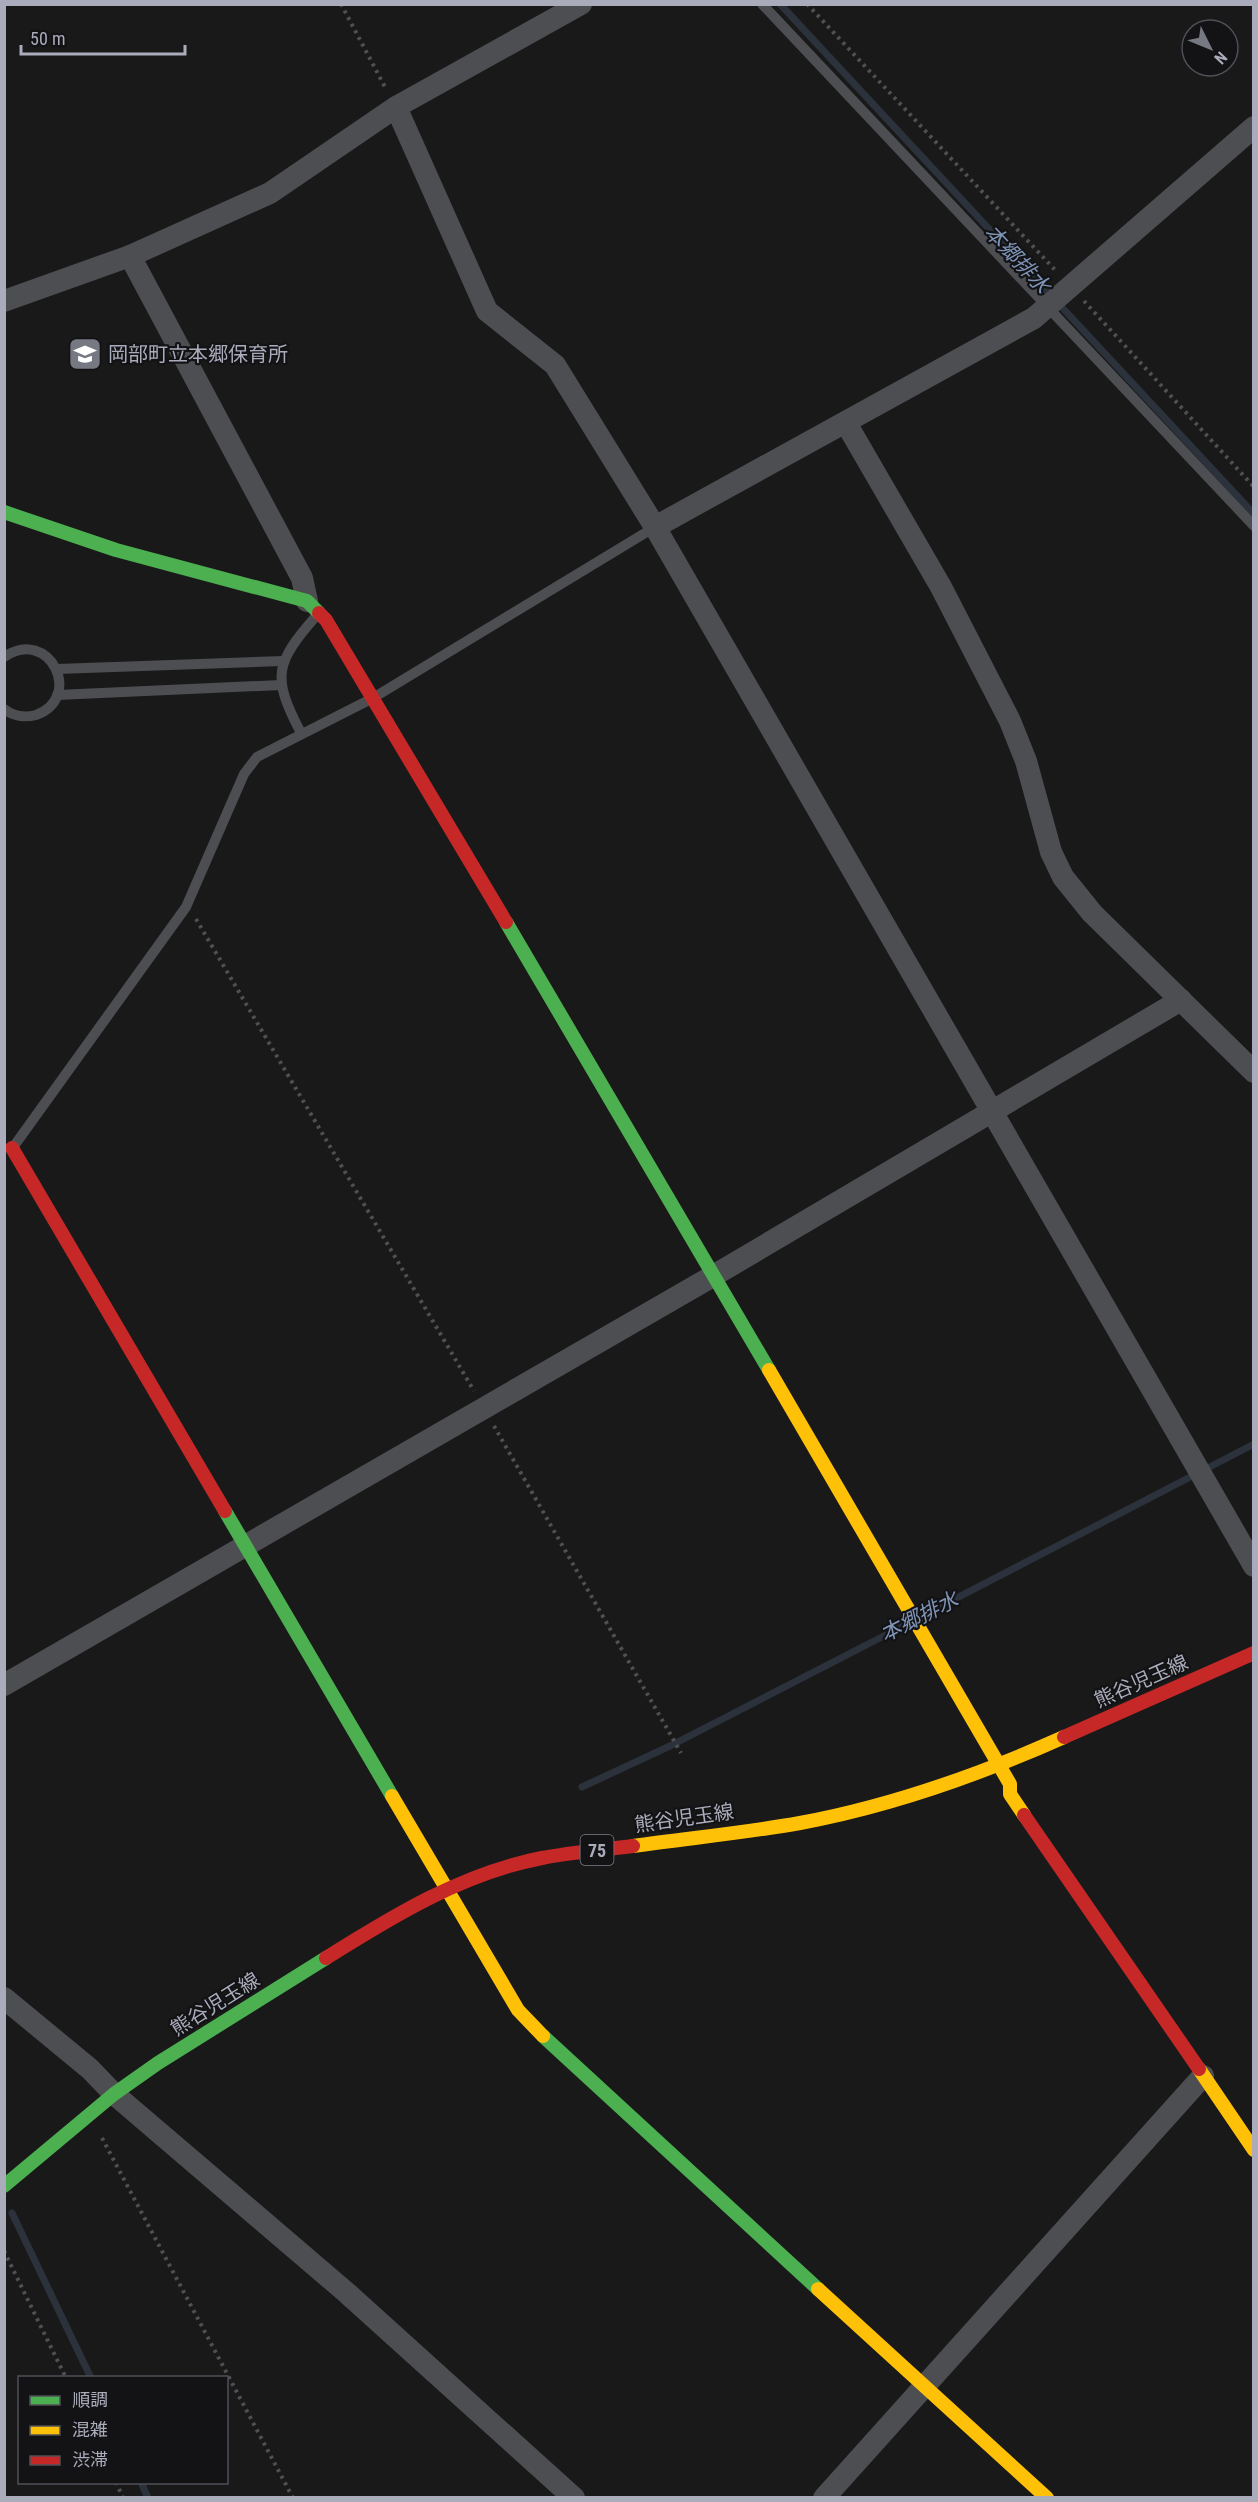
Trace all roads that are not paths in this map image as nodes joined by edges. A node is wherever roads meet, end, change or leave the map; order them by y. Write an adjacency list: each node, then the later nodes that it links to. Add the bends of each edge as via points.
1 (581, 4): 3 (street)
2 (762, 4): 7 (lane)
3 (396, 107): 5 (street, via 270,193); 11 (street, via 487,311 555,365)
4 (1254, 127): 7 (street)
5 (130, 256): 6 (street); 12 (street, via 302,578)
6 (4, 301)
7 (1046, 307): 8 (street, via 1034,318); 10 (lane)
8 (846, 423): 11 (street); 21 (street, via 941,587 1010,721 1026,761 1051,852 1063,877 1092,913)
9 (4, 512): 12 (street, via 116,550)
10 (1254, 526)
11 (655, 527): 18 (lane); 23 (street)
12 (313, 607): 14 (lane); 18 (street, via 326,620)
13 (4, 657): 15 (lane, via 23,649 34,650 45,655)
14 (284, 662): 15 (lane); 16 (lane)
15 (57, 669): 17 (lane)
16 (281, 685): 17 (lane); 20 (lane)
17 (57, 695): 19 (lane, via 51,705 32,716)
18 (373, 698): 20 (lane); 25 (street)
19 (6, 714)
20 (302, 733): 24 (lane, via 257,757 244,774 186,907)
21 (1181, 1000): 22 (street); 23 (street)
22 (1254, 1071)
23 (991, 1112): 25 (street); 27 (street)
24 (8, 1151): 26 (street)
25 (713, 1276): 26 (street); 30 (street)
26 (244, 1548): 29 (street); 31 (street)
27 (1254, 1566)
28 (1254, 1653): 30 (street, 熊谷児玉線 / 75)
29 (4, 1685)
30 (999, 1766): 31 (street, 熊谷児玉線 / 75, via 871,1808 800,1822 541,1858); 33 (street, via 1010,1784 1010,1794)
31 (446, 1889): 34 (street, 熊谷児玉線 / 75, via 382,1923 208,2030); 37 (street, via 528,2023)
32 (4, 1998): 34 (street, via 90,2069)
33 (1203, 2076): 35 (street); 37 (street)
34 (114, 2094): 36 (street, 熊谷児玉線 / 75); 38 (street, via 348,2294)
35 (1254, 2150)
36 (4, 2186)
37 (926, 2386): 39 (street); 40 (street)
38 (574, 2498)
39 (824, 2498)
40 (1047, 2498)

